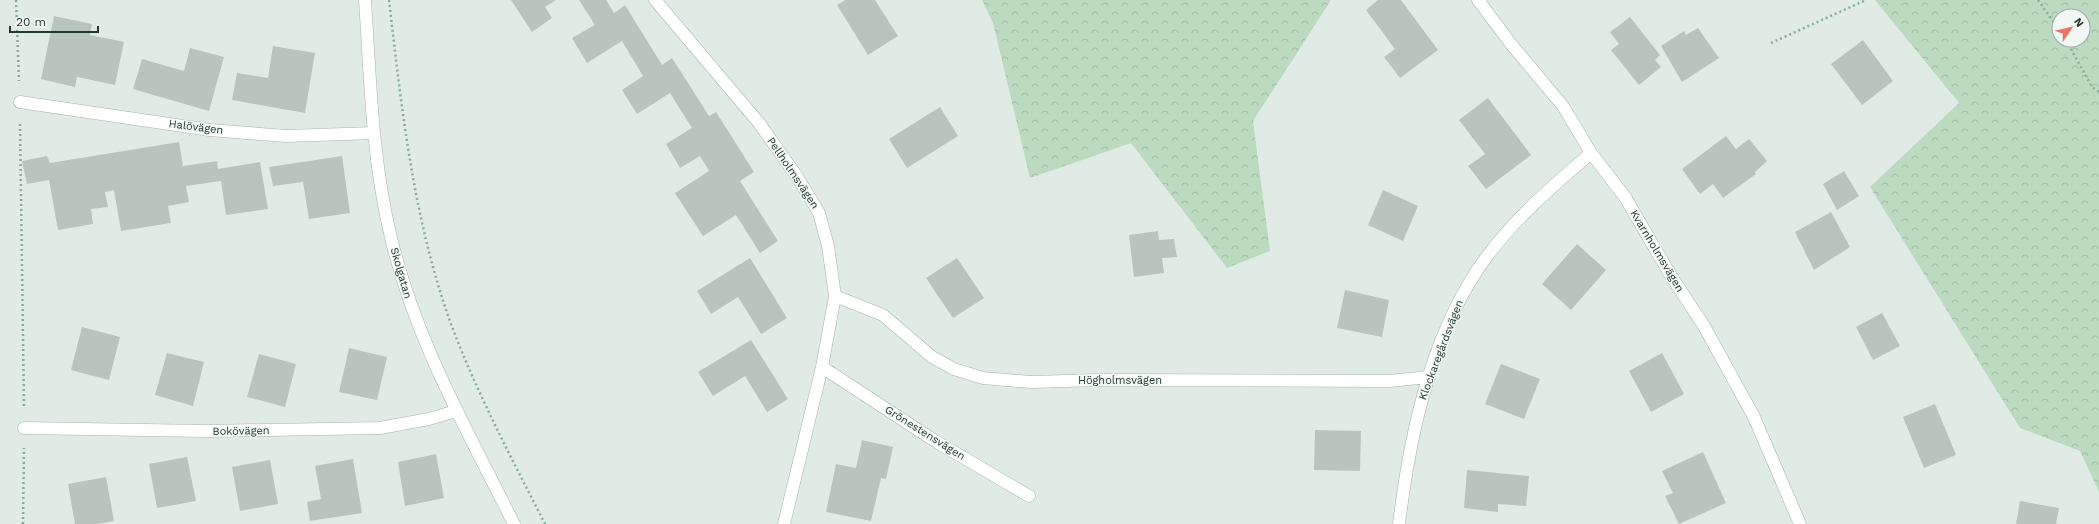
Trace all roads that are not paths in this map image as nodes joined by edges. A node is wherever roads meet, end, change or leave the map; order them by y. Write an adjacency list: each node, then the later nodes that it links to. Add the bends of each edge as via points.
1 (365, 0): 5 (street, Skolgatan)
2 (655, 0): 7 (street, Pellholmsvägen, via 758,123 819,212 828,246)
3 (1478, 0): 6 (street, Kvarnholmsvägen, via 1563,106)
4 (20, 102): 5 (street, Halövägen, via 210,130 286,136)
5 (374, 133): 10 (street, Skolgatan, via 389,229 412,309)
6 (1591, 153): 9 (street, Klockaregårdsvägen, via 1519,219 1488,254 1463,294); 16 (street, Kvarnholmsvägen, via 1625,197 1671,276 1704,326 1754,418)
7 (835, 296): 8 (street, Pellholmsvägen); 9 (street, Högholmsvägen, via 883,314 932,357 954,369 983,378 1031,382 1389,381)
8 (822, 367): 12 (street, Grönestensvägen, via 935,441); 14 (street, Pellholmsvägen)
9 (1429, 377): 15 (street, Klockaregårdsvägen, via 1414,429)
10 (456, 411): 11 (street, Bokövägen, via 380,428 205,431); 13 (street, Skolgatan)
11 (24, 428)
12 (1029, 496)
13 (514, 524)
14 (784, 524)
15 (1399, 524)
16 (1800, 524)

